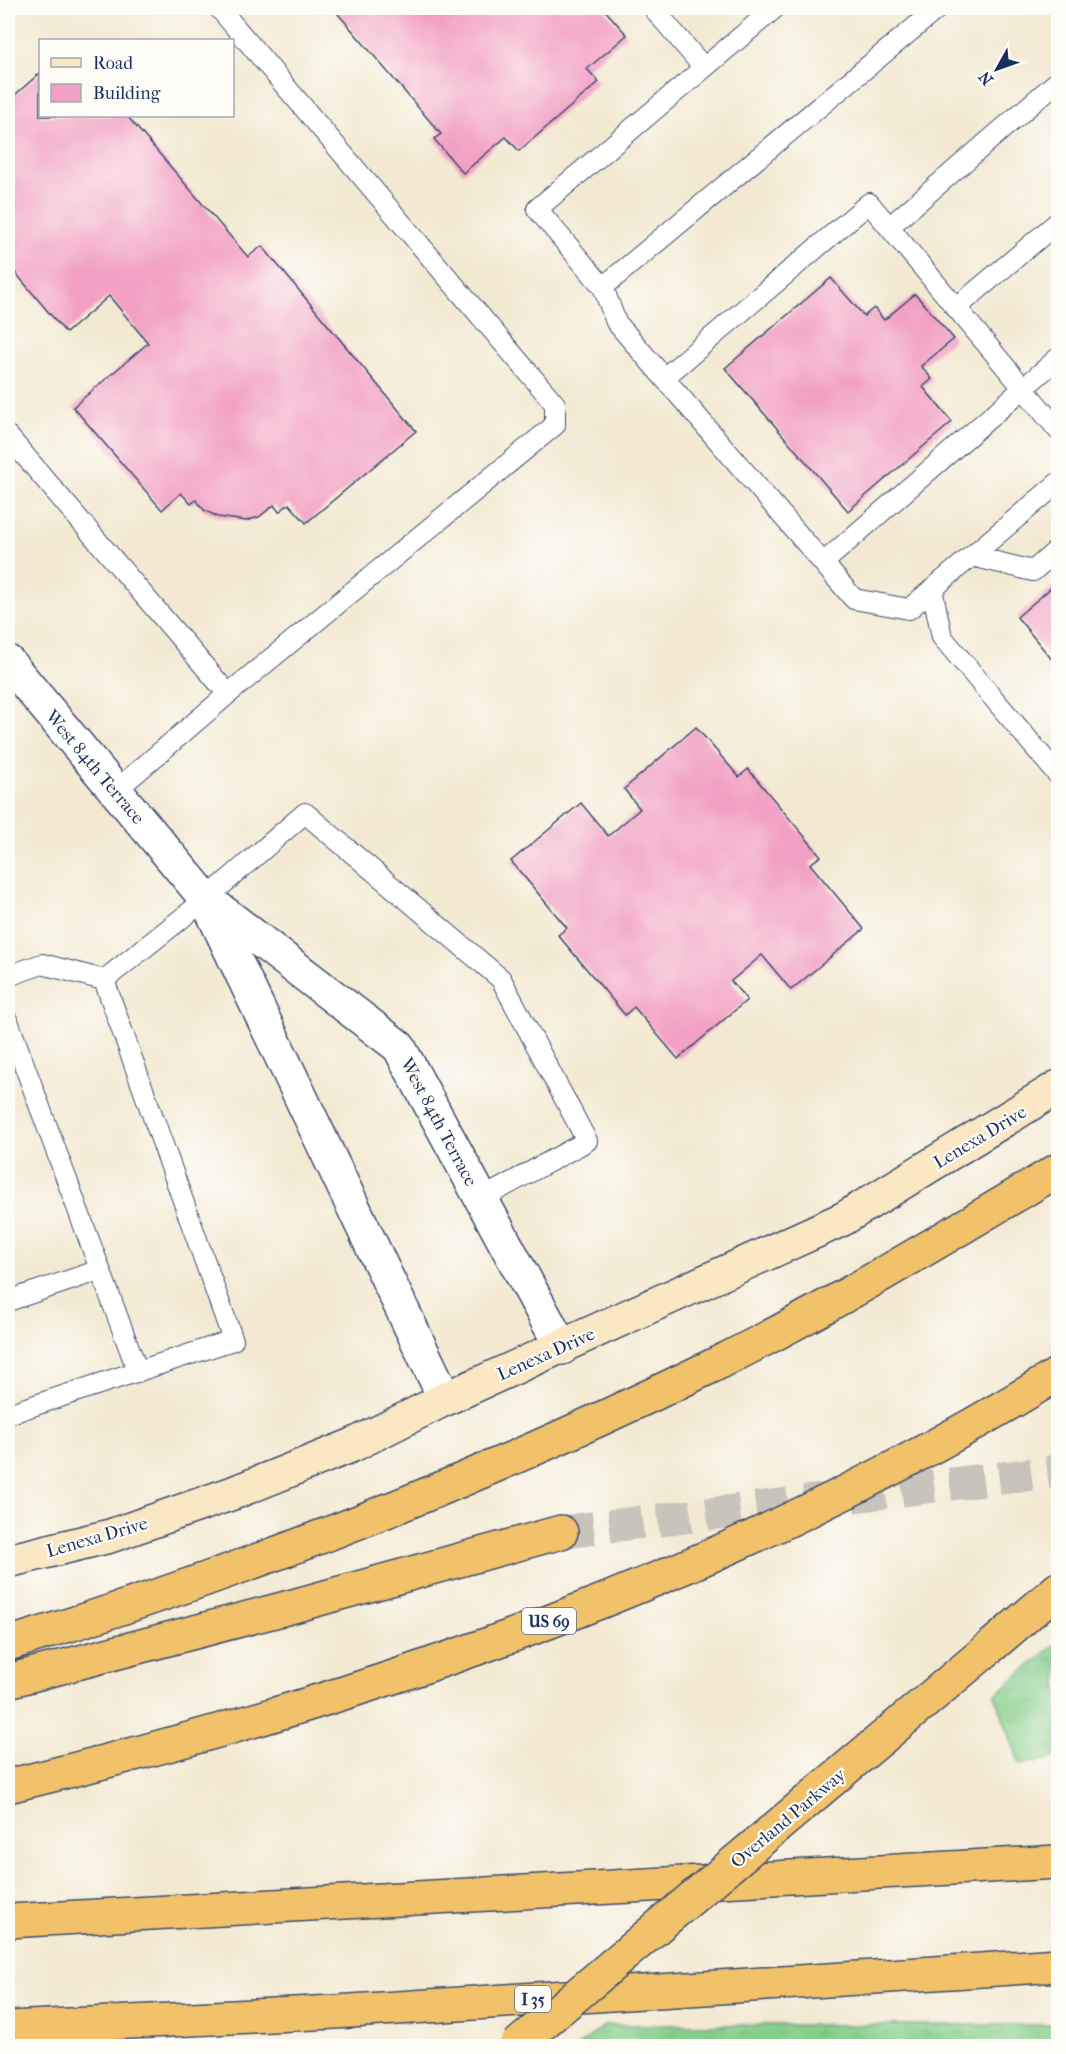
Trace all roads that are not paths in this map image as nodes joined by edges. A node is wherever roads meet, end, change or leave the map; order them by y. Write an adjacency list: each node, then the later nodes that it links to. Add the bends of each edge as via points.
1 (219, 8): 22 (lane, via 555,404 555,424)
2 (653, 8): 5 (lane)
3 (776, 8): 5 (lane)
4 (938, 8): 9 (lane)
5 (704, 68): 9 (lane, via 537,209)
6 (1059, 81): 8 (lane)
7 (1059, 222): 10 (lane)
8 (889, 227): 10 (lane); 12 (lane, via 869,203)
9 (603, 287): 12 (lane, via 616,322)
10 (956, 308): 13 (lane)
11 (1059, 358): 13 (lane)
12 (664, 378): 19 (lane)
13 (1023, 388): 14 (lane); 19 (lane)
14 (1059, 430)
15 (8, 435): 22 (lane)
16 (1059, 483): 18 (lane)
17 (1059, 549): 18 (lane, via 1033,571)
18 (972, 556): 20 (lane)
19 (823, 562): 20 (lane, via 854,599 909,609)
20 (932, 589): 23 (lane, via 942,637)
21 (8, 662): 24 (street, West 84th Terrace)
22 (228, 694): 24 (lane)
23 (1059, 775)
24 (115, 791): 25 (street, West 84th Terrace)
25 (206, 899): 27 (lane); 31 (street, West 84th Terrace, via 399,1047); 31 (lane, via 305,813 501,979 587,1141); 37 (street, West 84th Terrace)
26 (8, 976): 27 (lane, via 42,964)
27 (104, 980): 35 (lane, via 233,1340)
28 (8, 1021): 32 (lane)
29 (1059, 1087): 34 (street, Lenexa Drive, via 843,1219)
30 (1059, 1170): 42 (highway, via 828,1305 712,1366 528,1453 274,1555)
31 (481, 1199): 34 (street, West 84th Terrace)
32 (100, 1270): 33 (lane); 35 (lane)
33 (8, 1301)
34 (562, 1348): 37 (street, Lenexa Drive)
35 (138, 1371): 38 (lane)
36 (1059, 1374): 44 (highway, US 69, via 980,1421 697,1562 477,1649 280,1713)
37 (445, 1399): 40 (street, Lenexa Drive, via 353,1445 233,1493 110,1536)
38 (8, 1414)
39 (561, 1532): 43 (highway)
40 (8, 1561)
41 (1059, 1589): 49 (highway, Overland Parkway, bridge)
42 (8, 1644)
43 (8, 1681)
44 (8, 1786)
45 (1059, 1862): 46 (highway)
46 (8, 1921)
47 (1059, 1965): 48 (highway, I 35, via 335,2012)
48 (8, 2028)
49 (516, 2046)

